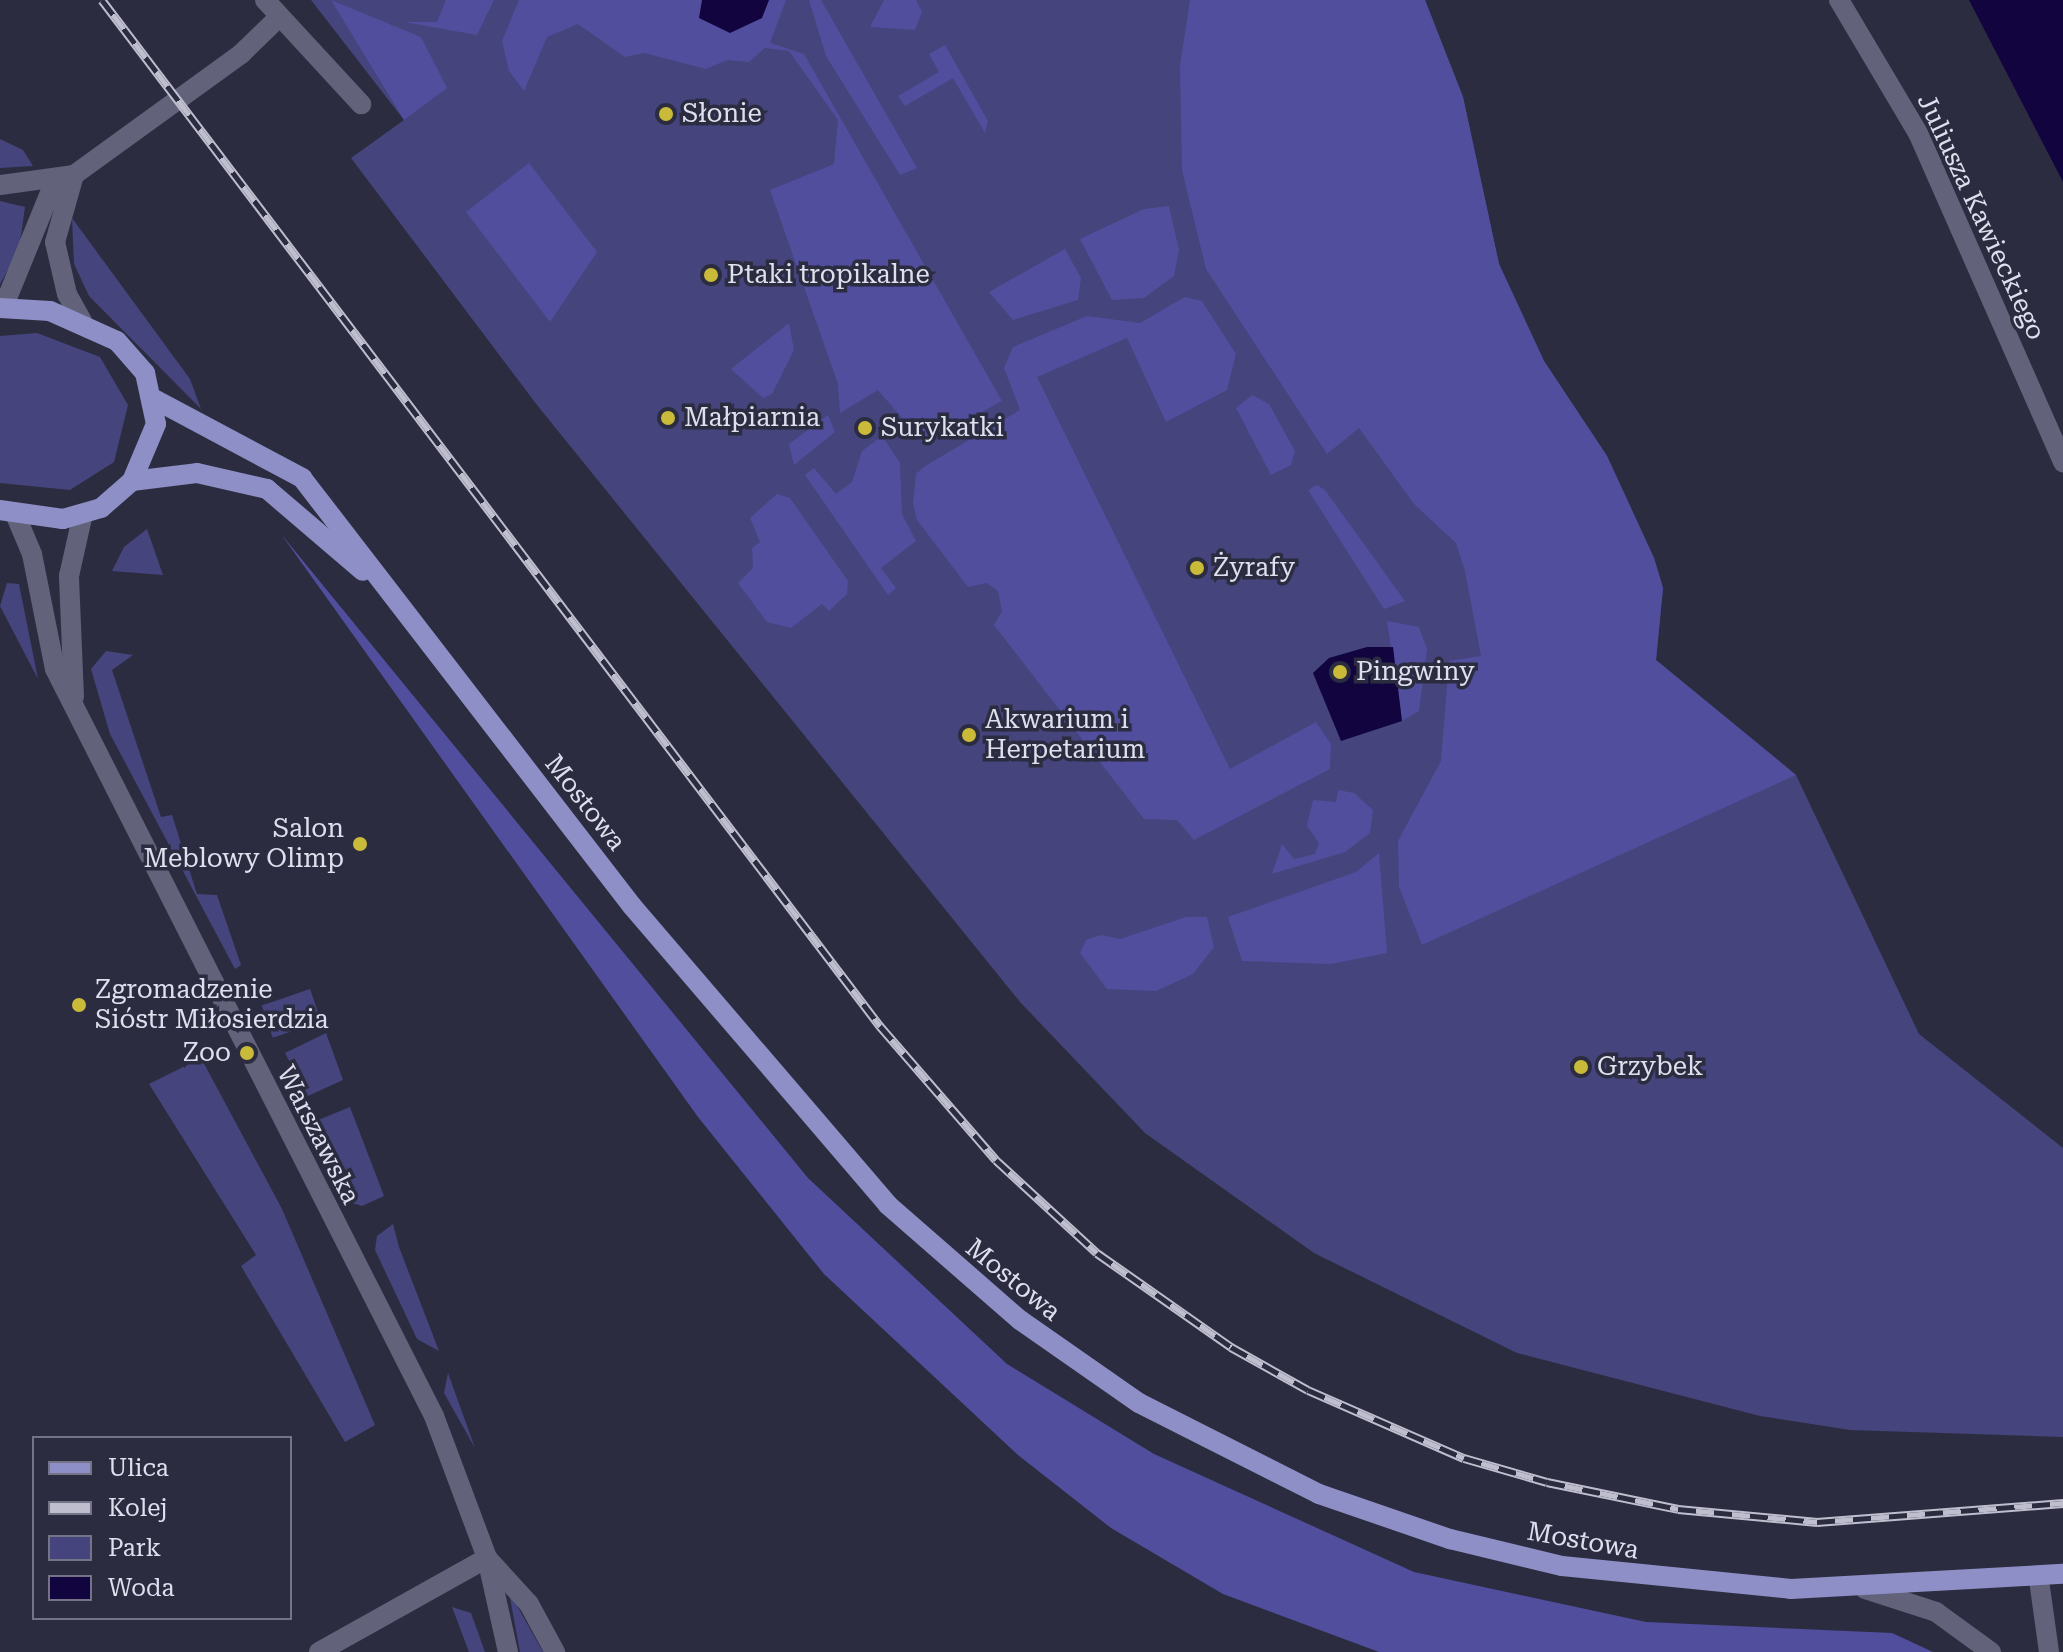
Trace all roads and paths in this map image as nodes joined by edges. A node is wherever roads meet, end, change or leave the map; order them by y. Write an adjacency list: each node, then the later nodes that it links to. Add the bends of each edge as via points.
1 (265, 0): 3 (street)
2 (1839, 0): 11 (street, Juliusza Kawieckiego, via 1918,133)
3 (279, 17): 4 (street, via 335,68); 5 (street, via 241,54)
4 (361, 104)
5 (81, 170): 6 (street); 9 (street, via 55,242 67,294)
6 (54, 183): 7 (street); 8 (street)
7 (0, 185)
8 (2, 308): 9 (main road)
9 (82, 321): 10 (main road, via 133,354)
10 (156, 400): 12 (main road, via 155,438); 15 (main road, Mostowa, via 302,478)
11 (2063, 462)
12 (132, 481): 14 (main road); 15 (main road, Mostowa, via 197,473 267,489)
13 (8, 513): 14 (main road); 16 (street, Warszawska, via 32,554 45,640)
14 (82, 518): 16 (street, Warszawska, via 69,576)
15 (387, 593): 20 (main road, Mostowa, via 642,917 878,1194 977,1287 1097,1376 1269,1472 1450,1539 1647,1579)
16 (74, 697): 17 (street, Warszawska, via 434,1416)
17 (487, 1558): 21 (street); 22 (street); 23 (street, via 529,1604)
18 (2063, 1574): 19 (main road, Mostowa)
19 (2039, 1580): 20 (main road, Mostowa); 25 (street)
20 (1865, 1589): 24 (street, Mostowa, via 1936,1612)
21 (319, 1652)
22 (508, 1652)
23 (555, 1652)
24 (1991, 1652)
25 (2049, 1652)

